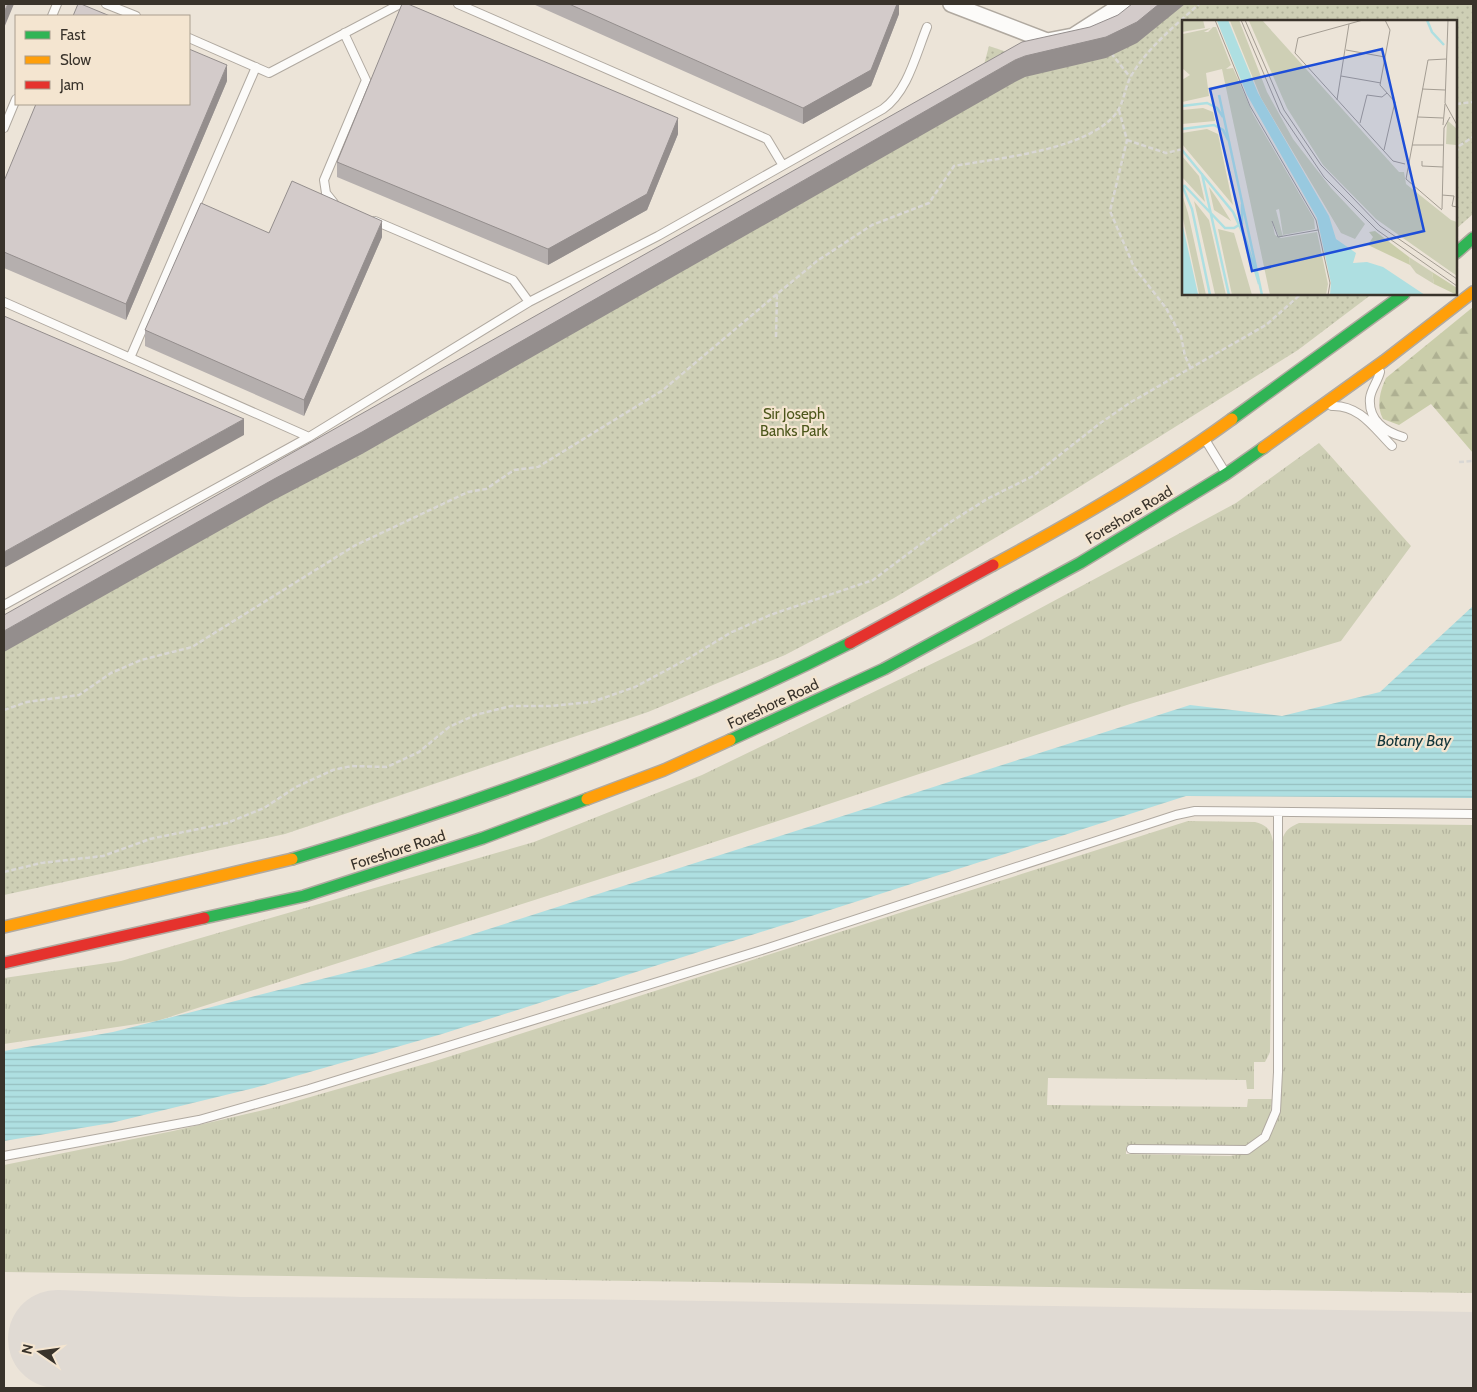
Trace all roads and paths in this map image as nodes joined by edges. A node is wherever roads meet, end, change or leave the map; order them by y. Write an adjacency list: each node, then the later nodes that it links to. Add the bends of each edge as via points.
1 (106, 4): 7 (lane)
2 (400, 4): 9 (lane)
3 (458, 4): 23 (lane, via 767,138)
4 (951, 4): 5 (street, via 1047,41 1073,36)
5 (1123, 4)
6 (1199, 4): 13 (path, via 1148,51)
7 (134, 15)
8 (927, 26): 23 (lane, via 894,101)
9 (344, 33): 12 (lane, via 269,73); 24 (lane, via 366,80 324,180 328,198)
10 (190, 38): 12 (lane)
11 (1112, 54): 13 (path)
12 (256, 67): 35 (lane)
13 (1130, 77): 17 (path)
14 (15, 100): 18 (lane)
15 (1473, 102): 16 (path)
16 (1457, 104)
17 (1119, 108): 20 (path); 29 (path, via 1093,133 1044,150 954,166 929,203 872,225 817,261)
18 (4, 128)
19 (1473, 138): 22 (path)
20 (1127, 140): 21 (path, via 1166,153); 37 (path, via 1110,211 1134,267 1166,308 1181,336)
21 (1182, 149)
22 (1457, 151)
23 (782, 164): 33 (lane, via 662,234)
24 (341, 206)
25 (368, 218): 33 (lane, via 512,280)
26 (1473, 238): 27 (main road)
27 (1457, 252)
28 (1473, 292): 36 (main road, Foreshore Road)
29 (778, 294): 34 (path); 47 (path, via 664,390 538,467 514,470 486,489 468,492 354,546 192,647 141,660 111,673 79,696 27,702)
30 (1300, 295): 37 (path, via 1266,325)
31 (1403, 295): 41 (main road, Foreshore Road)
32 (4, 302): 35 (lane)
33 (530, 302): 39 (lane)
34 (776, 337)
35 (130, 358): 39 (lane)
36 (1384, 360): 38 (main road, Foreshore Road); 40 (lane, via 1370,398 1371,408 1384,430)
37 (1191, 369): 50 (path, via 1131,402 1033,476 949,523 873,580 730,632 635,687 592,702 511,706 476,714 449,727 419,752 387,767 352,766 334,770 296,786 264,808 227,823 150,839 103,856 41,863)
38 (1318, 408): 42 (lane, via 1342,406 1353,409); 45 (main road, Foreshore Road)
39 (309, 437): 46 (lane)
40 (1403, 437)
41 (1205, 439): 45 (lane); 51 (main road, Foreshore Road, via 1058,530 865,636 781,678 649,735 469,803 293,859)
42 (1392, 446)
43 (1473, 461): 44 (path)
44 (1459, 462)
45 (1226, 474): 52 (main road, Foreshore Road, via 1080,563 884,669 664,770 483,838 304,896)
46 (4, 605)
47 (4, 710)
48 (1278, 813): 49 (lane); 53 (lane, via 1278,1072 1276,1111 1265,1137 1247,1150); 54 (lane, via 1195,811 1176,815 765,949 309,1088 199,1120)
49 (1473, 814)
50 (4, 872)
51 (4, 928)
52 (4, 963)
53 (1131, 1150)
54 (4, 1156)

